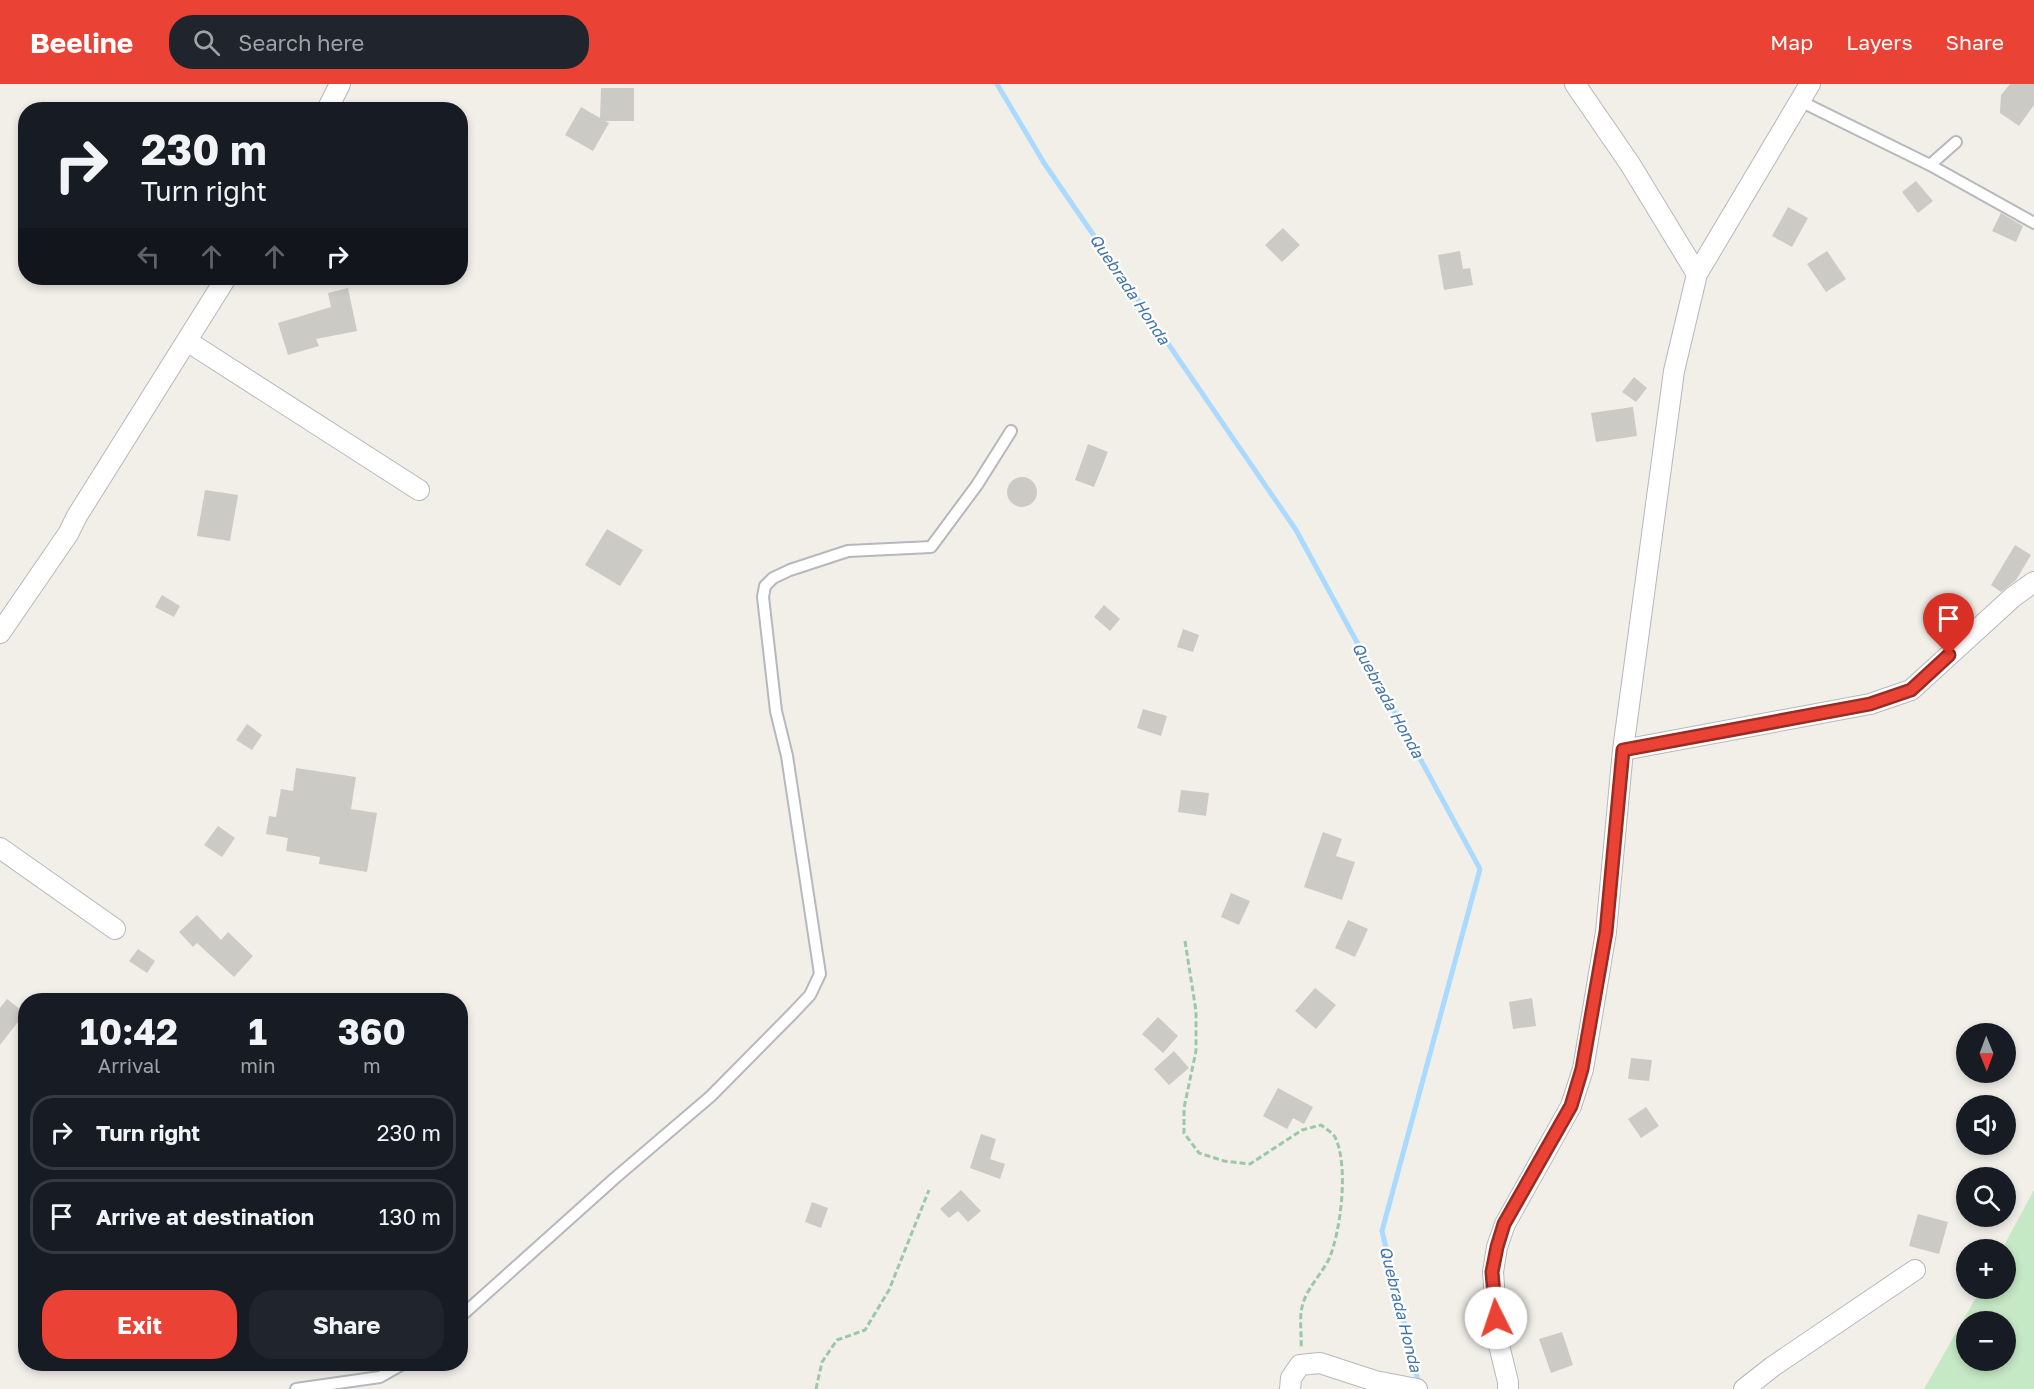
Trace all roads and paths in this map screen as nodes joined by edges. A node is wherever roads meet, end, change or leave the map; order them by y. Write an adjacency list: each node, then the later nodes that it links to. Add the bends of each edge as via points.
1 (340, 84): 5 (street)
2 (1575, 84): 9 (street, via 1630,164)
3 (1810, 84): 4 (street)
4 (1800, 101): 7 (lane); 9 (street)
5 (331, 102)
6 (1956, 142): 7 (lane)
7 (1930, 165): 8 (lane)
8 (2034, 224)
9 (1697, 274): 16 (street, via 1674,371)
10 (222, 285): 11 (street)
11 (187, 341): 13 (street); 15 (street, via 68,534)
12 (1011, 431): 22 (lane, via 931,547 848,551 790,570 765,586 776,711 787,756 820,975 810,995 711,1096)
13 (419, 490)
14 (2034, 582): 16 (street, via 1911,690 1870,704)
15 (0, 633)
16 (1623, 750): 29 (street, via 1606,932 1582,1069 1571,1106 1504,1224 1492,1272 1498,1341)
17 (0, 848): 18 (street)
18 (115, 929)
19 (1185, 941): 23 (path, via 1196,1011 1196,1051 1184,1108 1184,1133 1199,1153 1250,1164 1302,1130 1321,1125 1334,1135 1342,1159 1337,1230 1328,1260 1302,1307)
20 (929, 1190): 26 (path, via 889,1290 865,1330 837,1340 822,1362)
21 (1915, 1270): 30 (street)
22 (468, 1310)
23 (1300, 1365): 27 (street, via 1291,1378); 28 (street, via 1320,1363 1375,1381)
24 (391, 1371): 25 (lane, via 380,1377)
25 (296, 1389)
26 (816, 1389)
27 (1290, 1389)
28 (1417, 1389)
29 (1508, 1389)
30 (1744, 1389)

